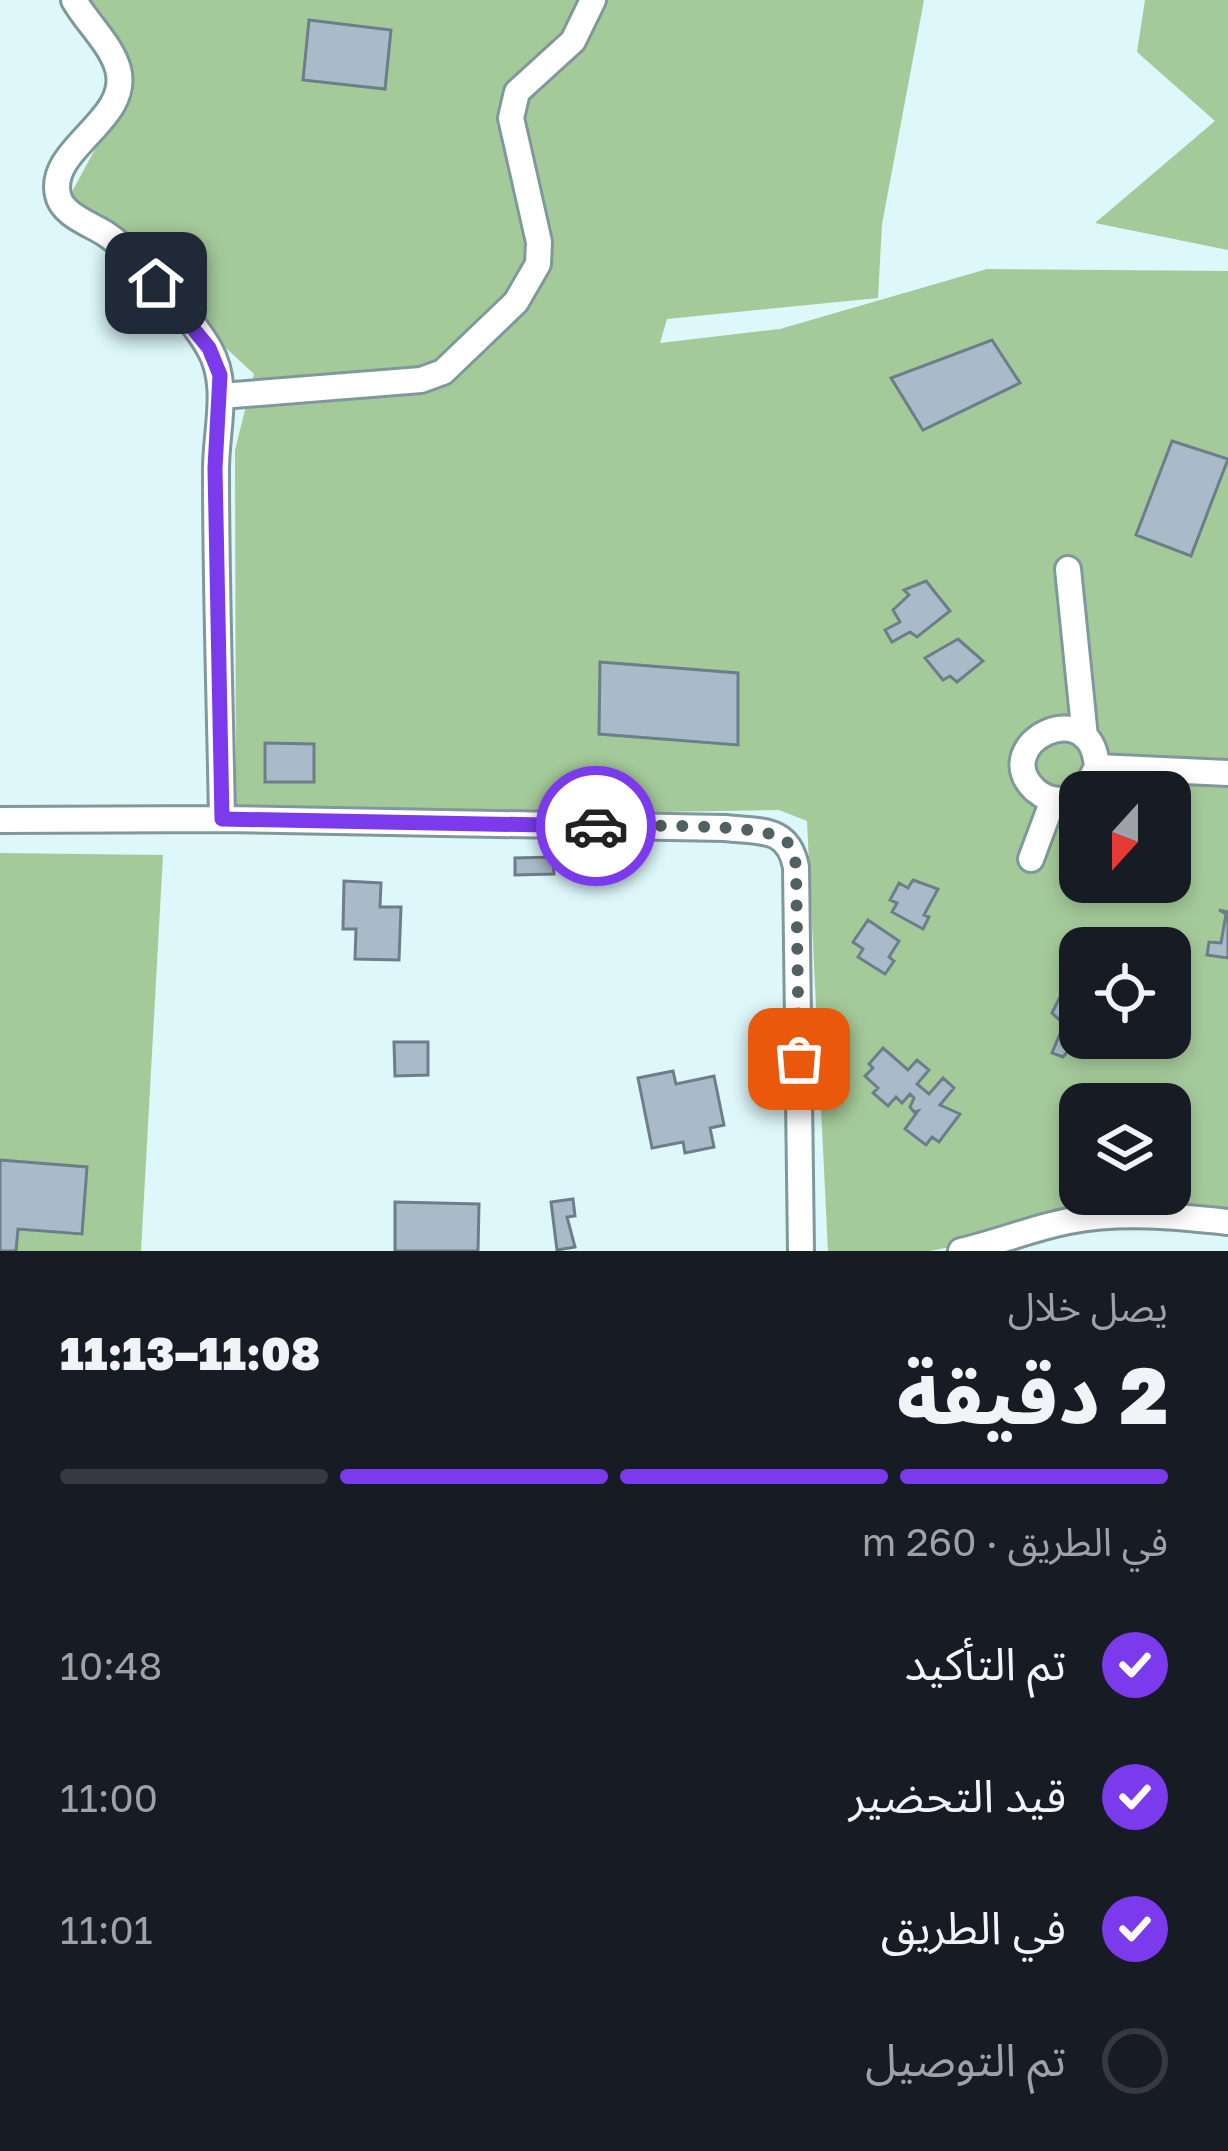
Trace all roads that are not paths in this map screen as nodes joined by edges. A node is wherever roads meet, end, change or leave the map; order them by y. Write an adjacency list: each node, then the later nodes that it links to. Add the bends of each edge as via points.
1 (74, 0): 3 (street, via 119,82 105,115 66,162 57,193 62,206 126,249 209,348)
2 (593, 0): 3 (street, via 573,41 511,103 539,242 538,264 516,302 443,372 422,380)
3 (221, 396): 11 (street, via 215,468)
4 (1068, 569): 5 (street)
5 (1085, 737): 6 (street); 10 (street, via 1054,728 1028,748 1028,780)
6 (1097, 767): 7 (street); 8 (street)
7 (1095, 771)
8 (1228, 773)
9 (1059, 799): 10 (street)
10 (1053, 800): 13 (street)
11 (222, 819): 12 (street); 15 (street, via 725,828 789,842 796,867)
12 (0, 820)
13 (1030, 859)
14 (1228, 1222): 16 (street, via 1100,1216)
15 (801, 1251)
16 (961, 1251)

